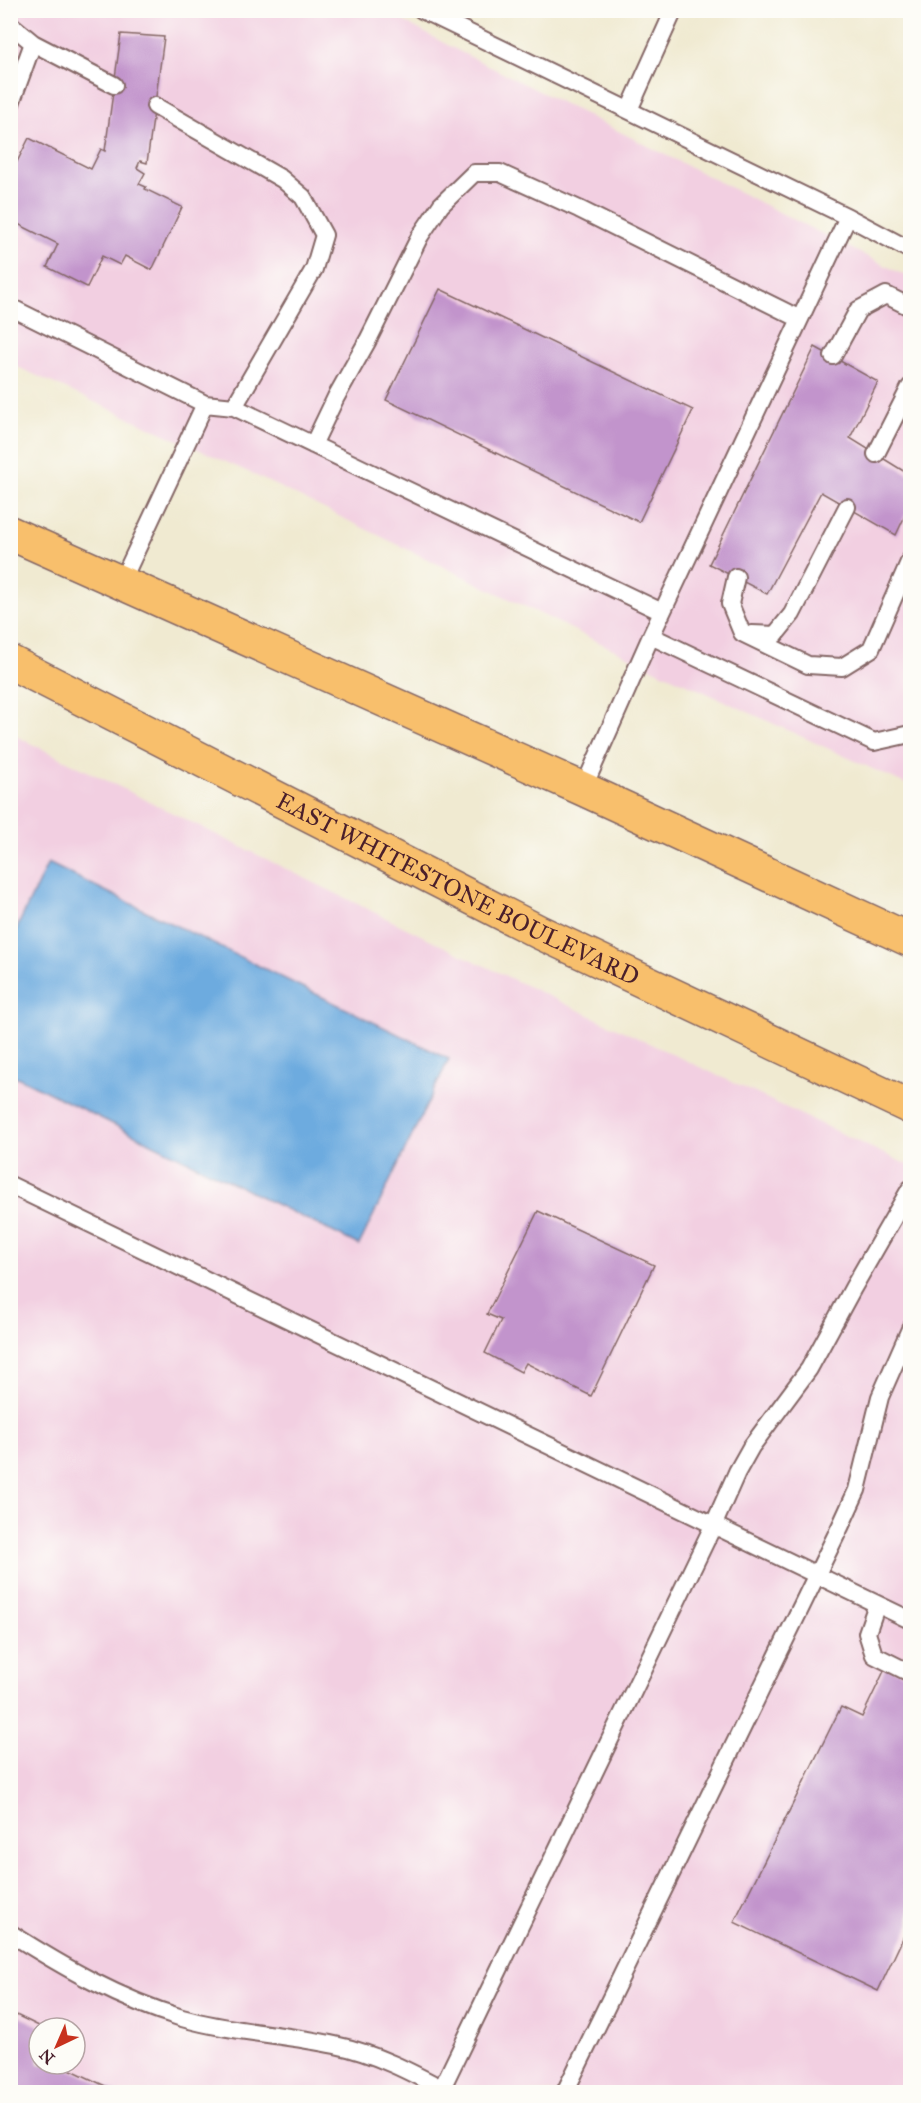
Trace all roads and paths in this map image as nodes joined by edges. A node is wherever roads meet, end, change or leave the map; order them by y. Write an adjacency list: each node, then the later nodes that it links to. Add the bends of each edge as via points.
1 (422, 10): 8 (lane)
2 (674, 10): 8 (lane)
3 (10, 24): 4 (lane)
4 (33, 43): 5 (lane); 6 (lane)
5 (114, 85)
6 (10, 106)
7 (155, 106): 17 (lane, via 282,179 303,197 324,235 314,268)
8 (629, 110): 9 (lane)
9 (848, 217): 10 (lane); 13 (lane)
10 (910, 250)
11 (10, 307): 16 (lane)
12 (910, 308): 14 (lane, via 886,295 858,310)
13 (800, 319): 18 (lane, via 500,173 474,173 441,205 420,236); 25 (lane)
14 (832, 356)
15 (910, 387): 19 (lane)
16 (205, 404): 17 (lane); 24 (lane)
17 (234, 406): 18 (lane)
18 (313, 445): 25 (lane)
19 (876, 454)
20 (847, 507): 26 (lane, via 792,614 775,635)
21 (10, 533): 24 (main road)
22 (910, 560): 26 (lane, via 871,649 842,667 808,665)
23 (736, 577): 26 (lane, via 730,604)
24 (122, 581): 30 (main road)
25 (662, 612): 27 (lane)
26 (742, 633)
27 (651, 636): 29 (lane, via 874,742); 30 (lane)
28 (10, 662): 32 (main road, EAST WHITESTONE BOULEVARD, via 539,932)
29 (910, 734)
30 (584, 789): 31 (main road)
31 (910, 940)
32 (910, 1107)
33 (10, 1185): 36 (lane)
34 (910, 1189): 36 (lane, via 809,1370 751,1447)
35 (910, 1329): 37 (lane, via 880,1397 857,1490)
36 (714, 1524): 37 (lane); 42 (lane)
37 (817, 1575): 38 (lane); 43 (lane)
38 (876, 1604): 39 (lane); 40 (lane, via 867,1633 874,1655)
39 (910, 1620)
40 (910, 1673)
41 (10, 1933): 42 (lane, via 82,1977 130,2000 183,2018 337,2045 398,2066)
42 (443, 2091)
43 (565, 2092)

